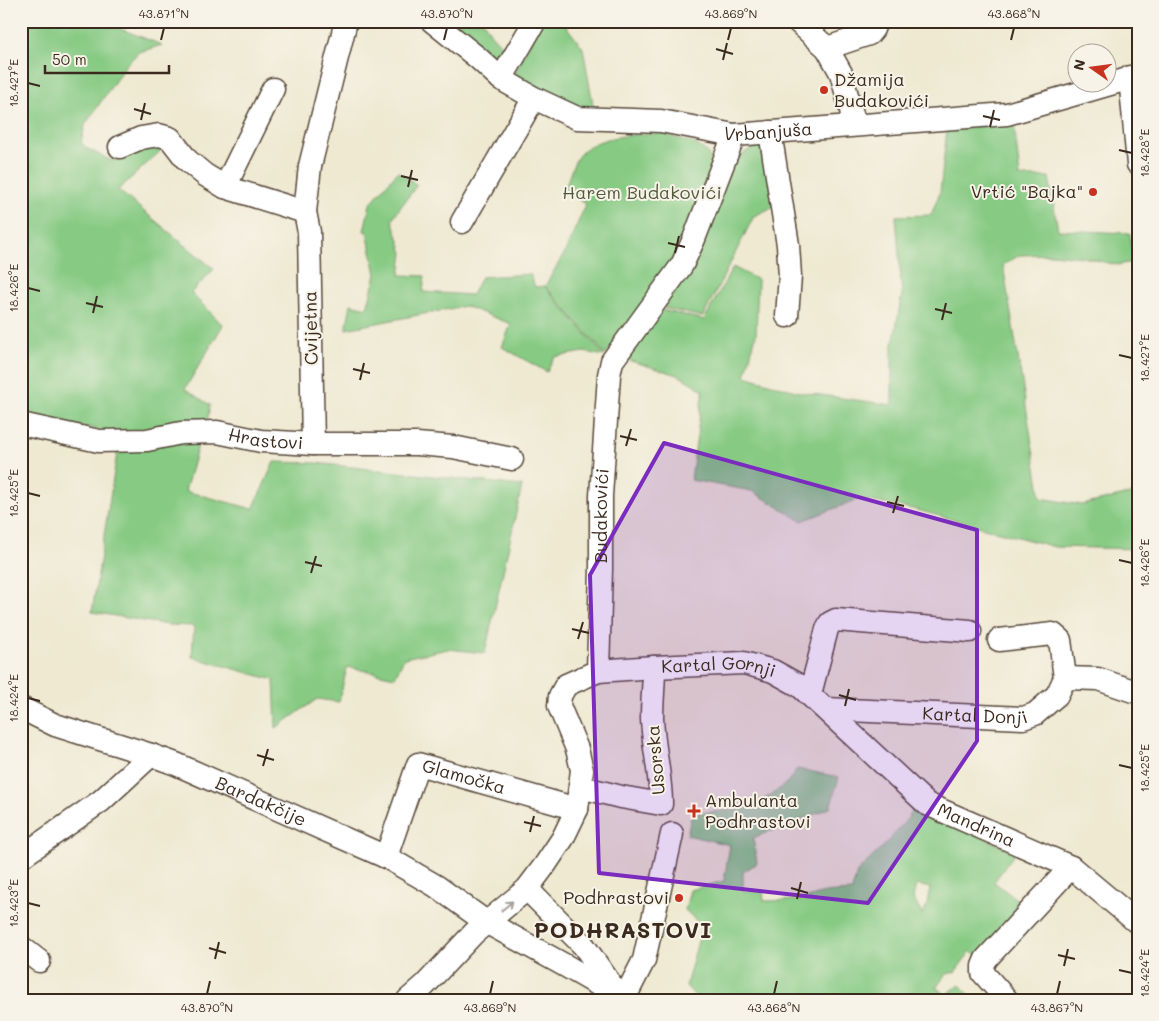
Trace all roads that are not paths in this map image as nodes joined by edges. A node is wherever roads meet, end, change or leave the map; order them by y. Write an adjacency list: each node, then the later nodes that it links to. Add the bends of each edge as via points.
1 (346, 21): 17 (street, Cvijetna, via 310,166)
2 (432, 21): 8 (street, Vrbanjuša)
3 (535, 21): 8 (street)
4 (797, 21): 6 (street)
5 (876, 21): 6 (street, via 869,34)
6 (827, 48): 11 (street, via 841,72)
7 (1134, 76): 11 (street, Vrbanjuša, via 1007,114); 15 (street, Vrbanjuša)
8 (501, 79): 10 (street, Vrbanjuša)
9 (273, 89): 16 (street)
10 (534, 98): 13 (street, Vrbanjuša, via 577,118 661,121); 18 (street)
11 (855, 125): 12 (street, Vrbanjuša)
12 (770, 132): 13 (street, Vrbanjuša); 19 (street, via 788,245)
13 (734, 135): 26 (street, Budakovići, via 682,265 612,361 608,375 601,496)
14 (120, 147): 16 (street, via 141,138 160,135 170,138 187,160)
15 (1138, 164)
16 (225, 187): 17 (street)
17 (305, 212): 21 (street, Cvijetna, via 309,232)
18 (462, 222)
19 (787, 316)
20 (21, 424): 21 (street, Hrastovi, via 99,441 147,440 181,433 217,432 261,442)
21 (313, 444): 22 (street, Hrastovi, via 417,444 453,447)
22 (512, 459)
23 (970, 631): 29 (street, via 836,620 827,629)
24 (999, 640): 27 (street, via 1053,634 1060,640)
25 (654, 667): 26 (street, Kartal Gornji); 29 (street, Kartal Gornji, via 752,664 791,680); 32 (street, Usorska, via 652,718 661,804)
26 (598, 671): 32 (street, via 566,685 560,696 559,706 582,770)
27 (1064, 678): 28 (street, via 1098,679); 29 (street, Kartal Donji, via 1057,695 1035,714 1023,718)
28 (1132, 691)
29 (818, 702): 37 (street, Mandrina, via 927,804)
30 (21, 708): 31 (street, Bardakčije, via 55,725)
31 (151, 755): 35 (street, via 101,801); 36 (street, Bardakčije)
32 (581, 787): 33 (street)
33 (577, 809): 36 (street, Glamočka, via 418,764); 38 (street, via 546,865)
34 (672, 834): 45 (street, via 644,960)
35 (21, 857)
36 (386, 857): 39 (street, Bardakčije, via 436,886)
37 (1071, 867): 40 (street, Mandrina); 47 (street, via 986,959 983,973)
38 (527, 889): 39 (street, one-way to 38); 41 (street)
39 (486, 922): 44 (street, Bardakčije); 46 (street)
40 (1138, 923)
41 (584, 946): 44 (street); 45 (street)
42 (21, 947): 43 (street)
43 (39, 961)
44 (566, 966): 45 (street, Bardakčije)
45 (622, 998)
46 (408, 1000)
47 (1007, 1000)

